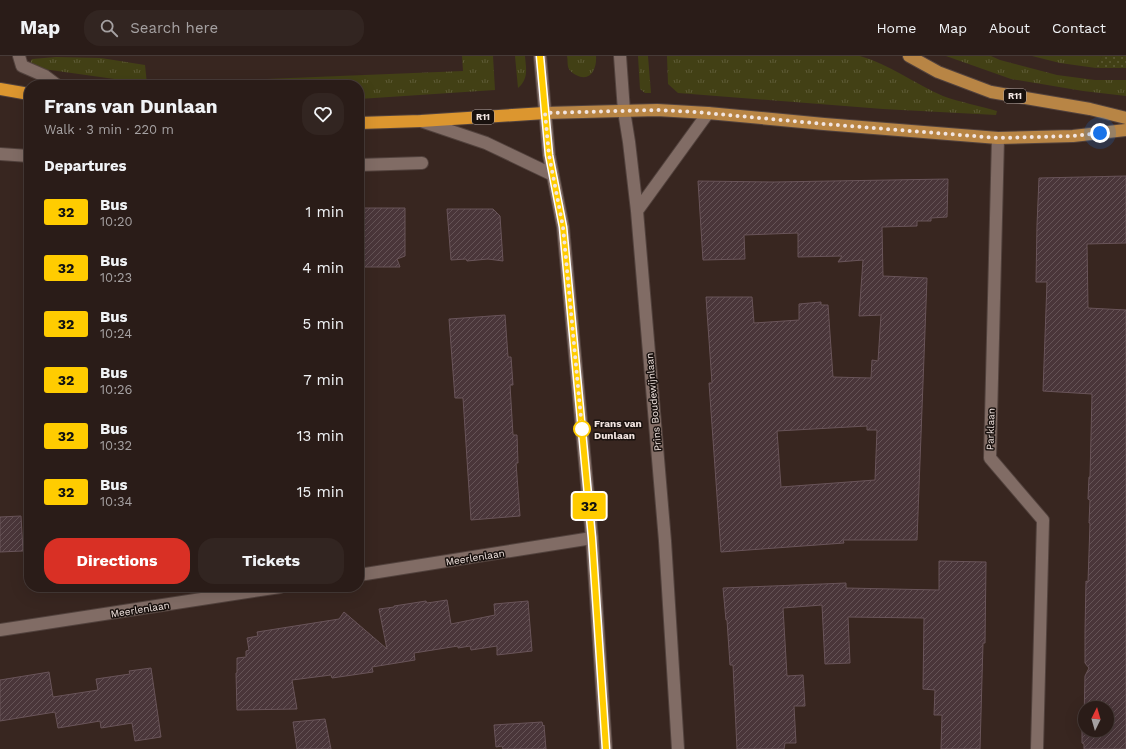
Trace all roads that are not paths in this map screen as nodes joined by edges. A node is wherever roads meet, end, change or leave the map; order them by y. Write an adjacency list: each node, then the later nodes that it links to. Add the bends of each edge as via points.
1 (19, 56): 5 (main road, via 22,66)
2 (540, 56): 9 (main road)
3 (620, 56): 8 (main road, Prins Boudewijnlaan)
4 (909, 56): 11 (main road, R11, via 938,72 991,92 1090,109)
5 (50, 80)
6 (0, 89): 7 (highway)
7 (24, 93)
8 (624, 111): 9 (main road, R11); 10 (main road, R11); 21 (main road, Prins Boudewijnlaan)
9 (545, 113): 12 (highway, R11); 20 (main road)
10 (708, 113): 15 (main road, R11); 21 (main road)
11 (1126, 118)
12 (421, 121): 13 (highway, R11); 20 (main road, via 486,143)
13 (364, 123)
14 (1126, 130): 15 (main road, R11, via 1073,136)
15 (998, 138): 28 (main road, Parklaan, via 990,458 1043,520)
16 (0, 154): 17 (main road)
17 (24, 156)
18 (422, 164): 19 (main road)
19 (364, 165)
20 (553, 175): 22 (main road, via 563,227)
21 (637, 211): 27 (main road, Prins Boudewijnlaan, via 665,540)
22 (592, 538): 23 (main road, Meerlenlaan); 26 (main road)
23 (364, 574)
24 (247, 592): 25 (main road, Meerlenlaan)
25 (0, 630)
26 (606, 749)
27 (678, 749)
28 (1037, 749)

